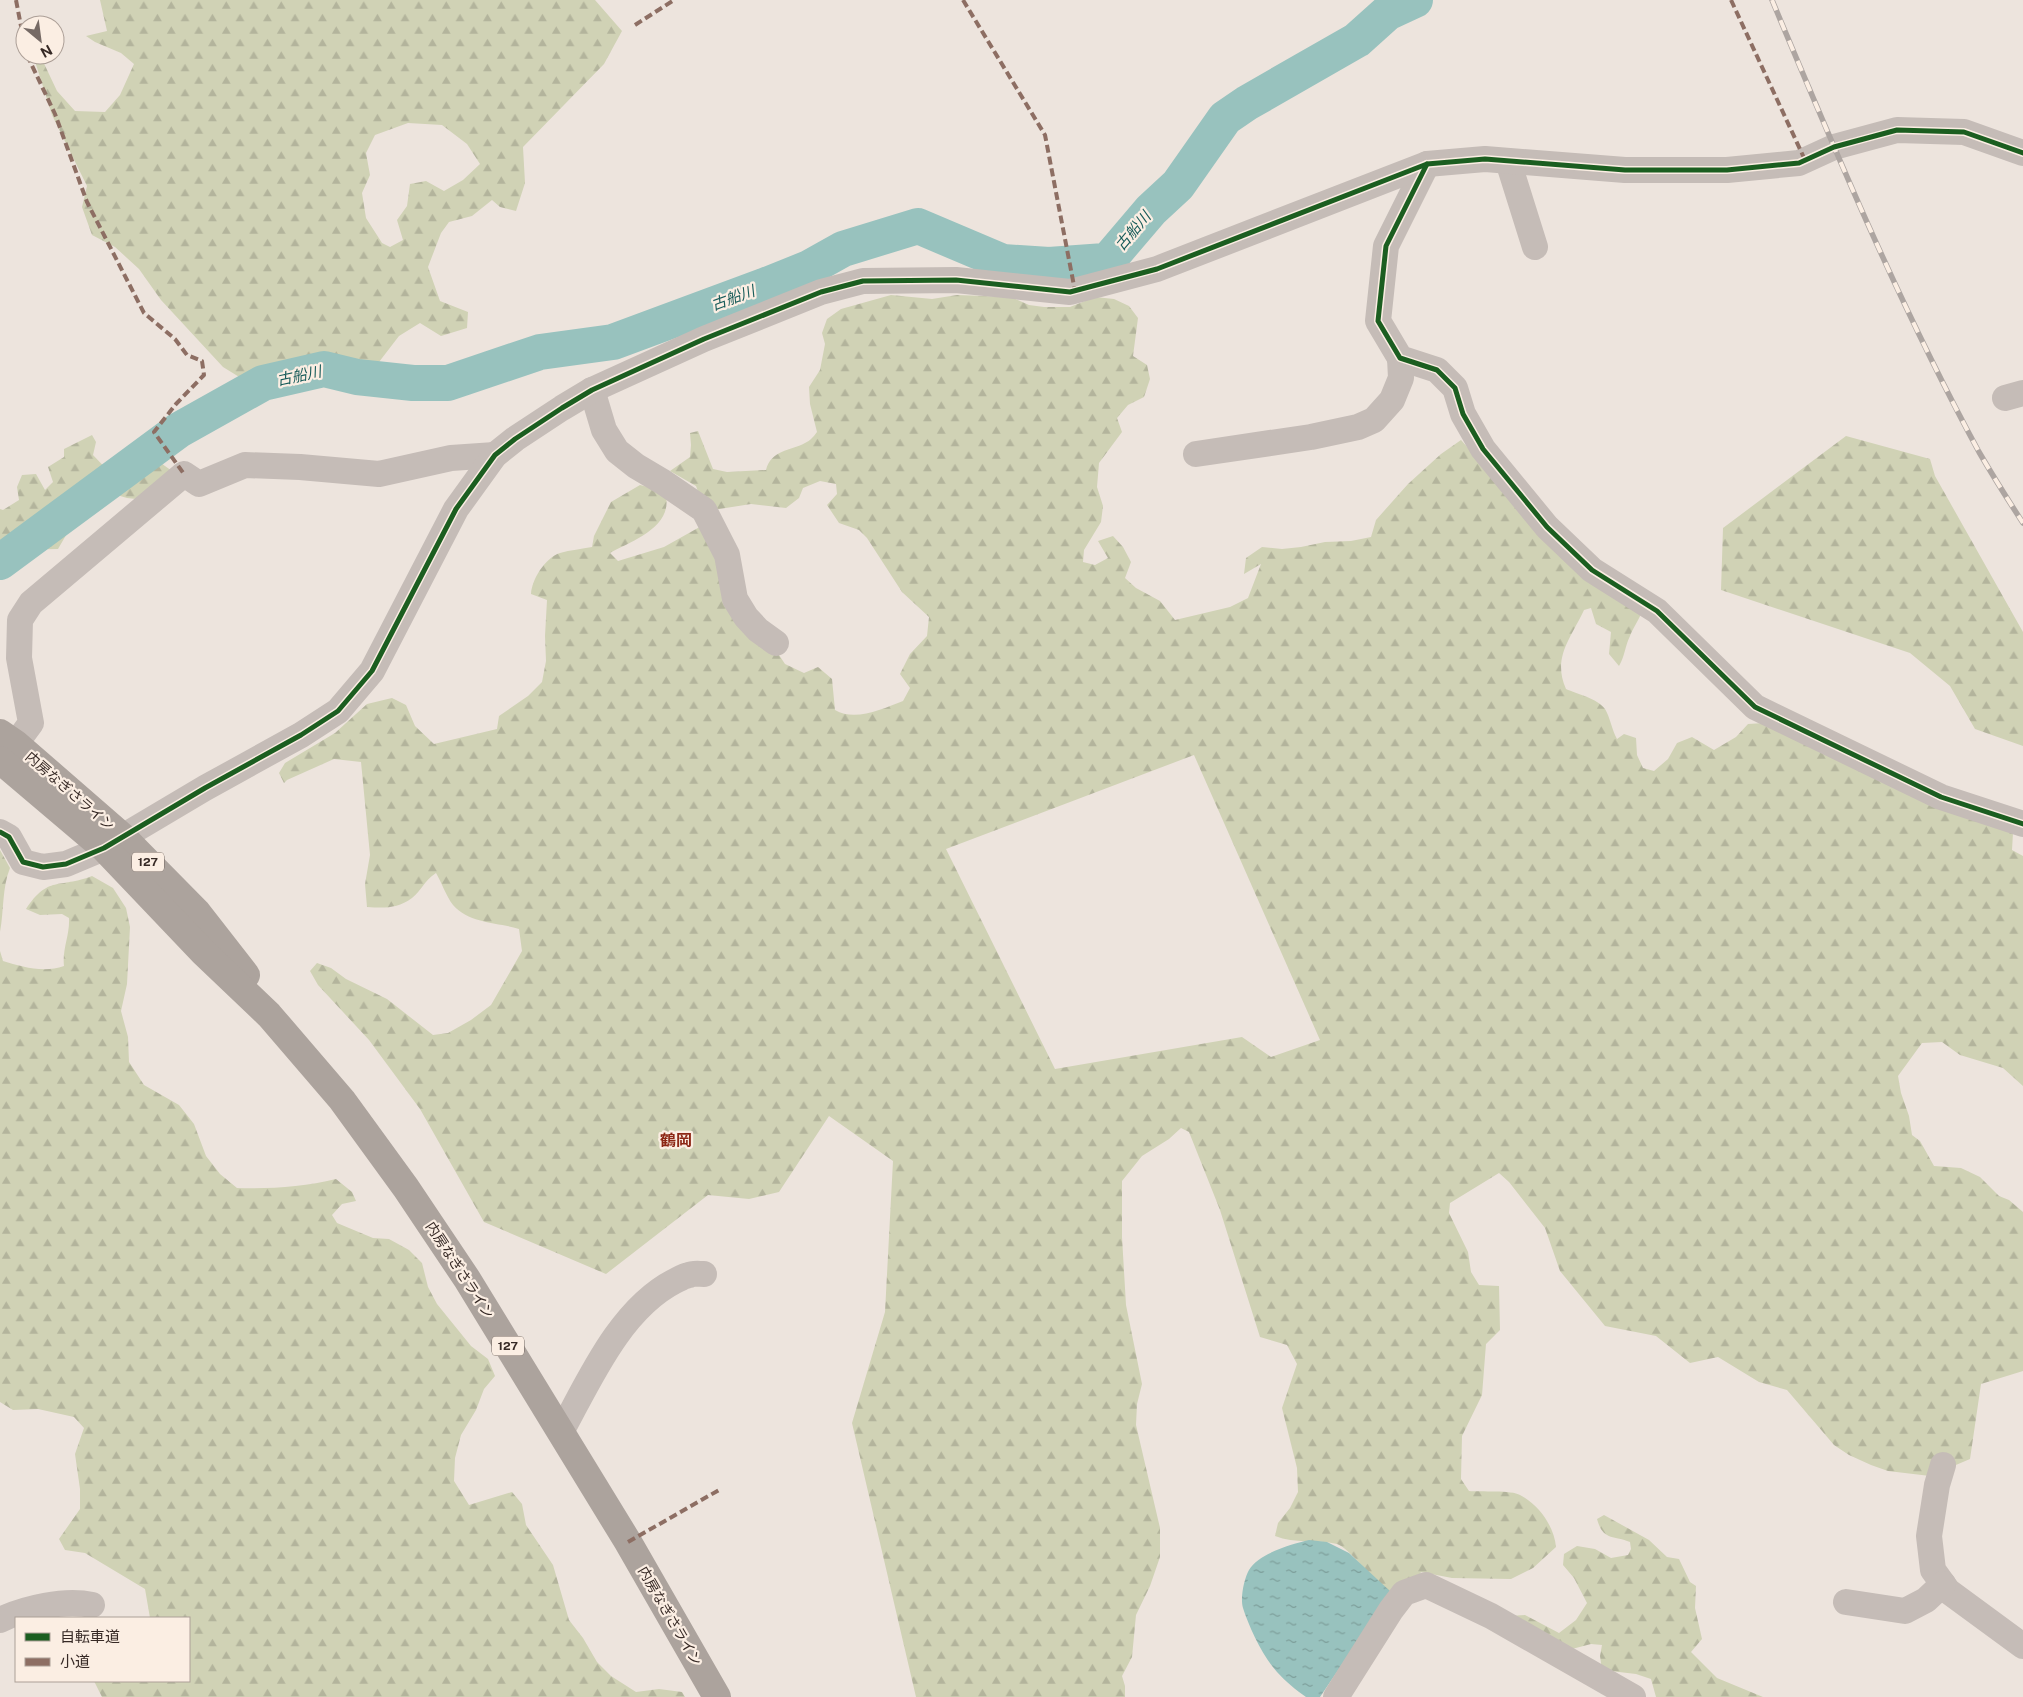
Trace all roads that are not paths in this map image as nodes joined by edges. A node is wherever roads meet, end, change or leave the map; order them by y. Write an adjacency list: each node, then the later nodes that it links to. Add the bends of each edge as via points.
1 (2023, 154): 2 (street, via 1964,132 1897,130 1834,147 1799,162 1728,170 1625,170)
2 (1508, 161): 3 (street, via 1485,159); 4 (street)
3 (1427, 164): 5 (street, via 1386,246 1378,321); 6 (street, via 1157,269 1070,292 956,280 863,282 821,292 704,339)
4 (1535, 247)
5 (1400, 358): 7 (street, via 1398,386 1392,400 1374,420 1358,427 1311,436); 11 (street, via 1437,370 1455,388 1463,414 1483,449 1547,527 1592,570 1657,611 1755,706 1941,797)
6 (592, 390): 8 (street); 9 (street, via 604,430 617,450 704,510 727,555 735,600 746,617)
7 (1196, 454)
8 (495, 455): 10 (street, via 451,458 379,474 245,465 198,484 184,474 30,603 20,620 19,658 31,723); 13 (street, via 456,509 372,671 338,711 302,735)
9 (776, 643)
10 (4, 749): 13 (highway, 内房なぎさライン / 127)
11 (2023, 824)
12 (0, 832): 13 (street, via 9,837 23,862 43,867 66,864)
13 (113, 842): 15 (highway, 内房なぎさライン / 127, via 203,952 270,1015 342,1100 467,1279)
14 (704, 1274): 15 (street, via 688,1274 649,1298 610,1346)
15 (561, 1432): 22 (highway, 内房なぎさライン / 127)
16 (1944, 1465): 17 (street, via 1928,1536 1933,1570)
17 (1943, 1584): 18 (street, via 1926,1600 1905,1610); 21 (street)
18 (1846, 1602)
19 (92, 1605): 20 (street, via 78,1602 29,1609)
20 (0, 1620)
21 (2023, 1646)
22 (717, 1697)
23 (1336, 1697): 24 (street, via 1404,1593 1426,1585 1491,1616)
24 (1633, 1697)

